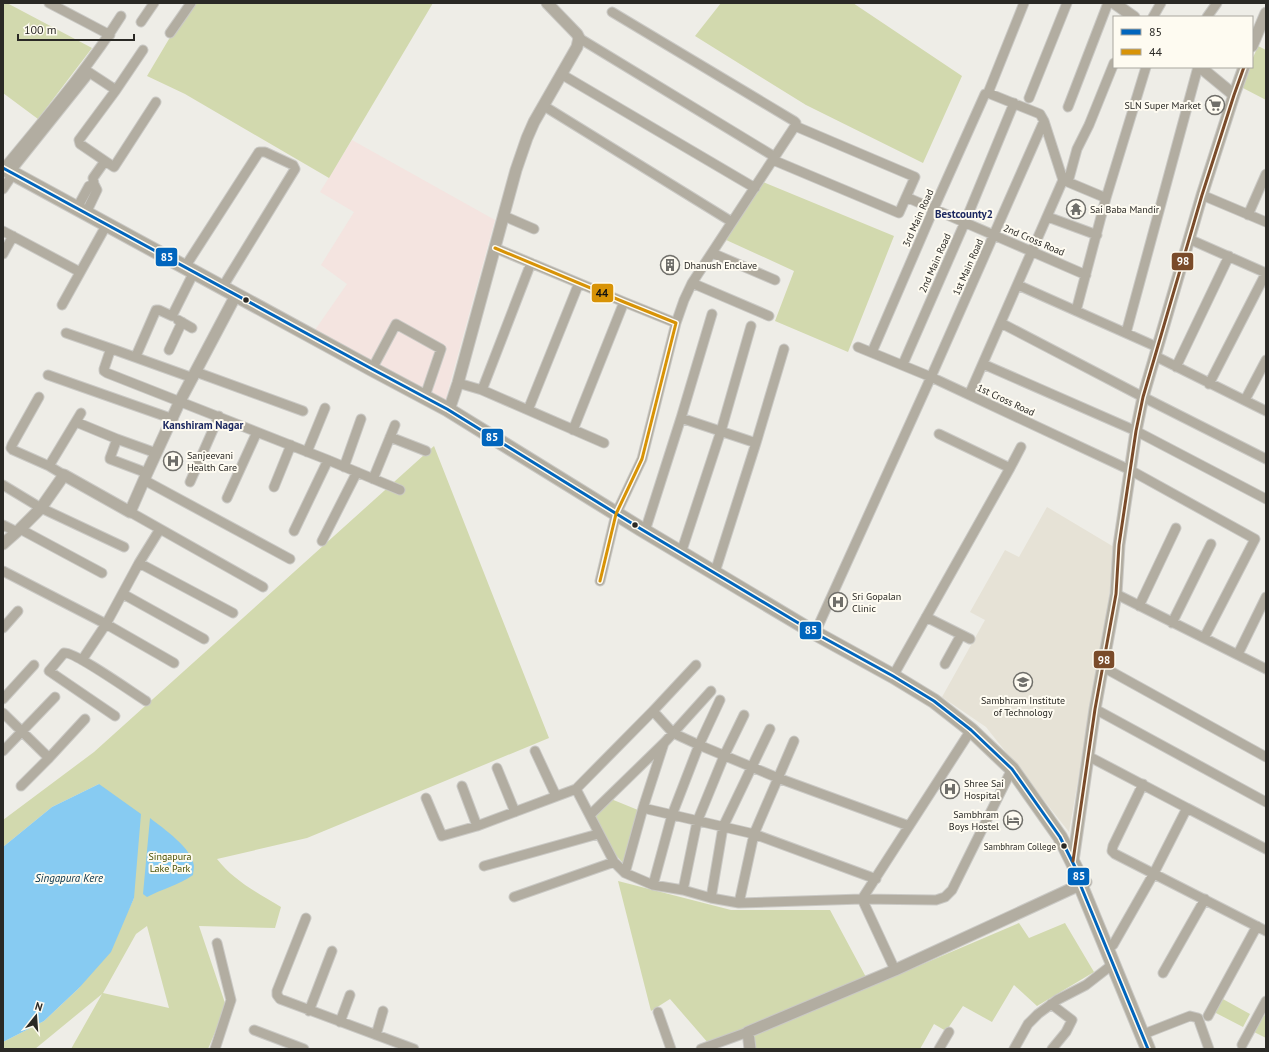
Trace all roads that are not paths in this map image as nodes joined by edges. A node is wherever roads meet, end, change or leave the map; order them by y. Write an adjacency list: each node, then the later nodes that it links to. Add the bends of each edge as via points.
1 (49, 3): 18 (street)
2 (154, 3): 16 (street)
3 (191, 3): 17 (street)
4 (548, 3): 19 (street)
5 (1024, 3): 31 (street, 3rd Main Road)
6 (1067, 3): 33 (street)
7 (1162, 3): 14 (street)
8 (1217, 3): 15 (street)
9 (1114, 4): 13 (street); 37 (street)
10 (612, 12): 39 (street, via 794,121)
11 (1266, 13): 20 (street)
12 (121, 16): 18 (street)
13 (1132, 16)
14 (1154, 16)
15 (1208, 16)
16 (141, 22)
17 (170, 33)
18 (110, 35): 28 (street)
19 (579, 38): 29 (street, via 577,47); 40 (street)
20 (1261, 38): 21 (street)
21 (1253, 45)
22 (143, 50): 30 (street)
23 (1113, 65): 44 (street)
24 (1146, 68): 49 (street)
25 (1199, 68): 93 (street)
26 (1200, 68): 32 (street)
27 (1244, 68): 32 (street)
28 (87, 71): 30 (street); 42 (street)
29 (561, 74): 36 (street); 45 (street)
30 (116, 90): 41 (street, via 79,142)
31 (987, 94): 35 (street); 50 (street, 3rd Main Road)
32 (1234, 95): 47 (street)
33 (1030, 98)
34 (156, 102): 41 (street, via 114,167)
35 (1014, 103): 38 (street, via 1038,112); 56 (street, 2nd Main Road)
36 (544, 106): 53 (street, via 526,138); 55 (street)
37 (1068, 107)
38 (1044, 121): 44 (street); 61 (street, 1st Main Road)
39 (796, 126): 40 (street); 48 (street, via 915,176)
40 (774, 159): 45 (street); 48 (street, via 899,213)
41 (105, 161): 51 (street, via 93,178 97,190)
42 (8, 171): 46 (street); 51 (main road)
43 (1266, 174): 52 (street)
44 (1066, 181): 49 (street); 54 (street)
45 (755, 188): 55 (street)
46 (3, 189)
47 (1202, 195): 52 (street); 64 (street)
48 (906, 197): 50 (street, 2nd Cross Road)
49 (1106, 198): 62 (street)
50 (934, 208): 56 (street, 2nd Cross Road); 98 (street, 3rd Main Road)
51 (82, 210): 58 (main road)
52 (1248, 215): 57 (street)
53 (504, 216): 59 (street); 65 (street)
54 (1048, 217): 62 (street); 66 (street)
55 (732, 222): 67 (street)
56 (965, 222): 61 (street, 2nd Cross Road); 102 (street, 2nd Main Road)
57 (1266, 222)
58 (107, 224): 71 (main road); 72 (street)
59 (534, 229)
60 (3, 231): 63 (street)
61 (994, 235): 66 (street, 2nd Cross Road); 108 (street, 1st Main Road)
62 (1097, 235): 74 (street)
63 (13, 236): 68 (street); 72 (street)
64 (1189, 239): 69 (street); 99 (street)
65 (495, 248): 70 (street); 109 (street)
66 (1032, 251): 74 (street, 2nd Cross Road); 78 (street)
67 (712, 253): 75 (street); 77 (street)
68 (3, 254)
69 (1229, 256): 73 (street); 104 (street)
70 (531, 263): 76 (street); 111 (street)
71 (190, 269): 79 (main road); 79 (street, via 259,152 265,152 293,165 295,169); 85 (street)
72 (80, 272): 82 (street)
73 (1266, 273): 110 (street)
74 (1086, 275): 83 (street)
75 (775, 280)
76 (579, 283): 81 (street); 121 (street)
77 (692, 283): 86 (street); 88 (street)
78 (1018, 285): 83 (street); 89 (street)
79 (222, 288): 80 (main road)
80 (236, 295): 105 (main road); 107 (street)
81 (624, 302): 88 (street); 130 (street)
82 (62, 305)
83 (1076, 311): 93 (street)
84 (712, 314): 125 (street)
85 (172, 316): 87 (street); 100 (street, via 156,310)
86 (769, 316)
87 (182, 322): 91 (street); 97 (street)
88 (676, 323): 162 (street, via 642,459)
89 (1001, 323): 103 (street); 115 (street)
90 (751, 326): 131 (street)
91 (192, 328)
92 (66, 333): 96 (street)
93 (1126, 333): 99 (street)
94 (858, 347): 98 (street, 1st Cross Road)
95 (784, 349): 138 (street)
96 (115, 350): 100 (street); 117 (street, via 110,351 104,371)
97 (168, 350)
98 (872, 352): 102 (street, 1st Cross Road)
99 (1156, 352): 104 (street); 115 (street)
100 (136, 356): 107 (street)
101 (1266, 360): 116 (street)
102 (903, 364): 108 (street, 1st Cross Road)
103 (983, 364): 112 (street); 132 (street)
104 (1176, 367): 110 (street)
105 (372, 369): 113 (main road); 113 (street, via 396,324 441,349)
106 (48, 375): 126 (street)
107 (195, 375): 117 (street); 119 (street)
108 (931, 377): 112 (street, 1st Cross Road); 191 (street, 1st Main Road)
109 (458, 383): 111 (street); 120 (street)
110 (1209, 384): 116 (street)
111 (482, 390): 121 (street)
112 (969, 394): 149 (street, 1st Cross Road)
113 (425, 396): 120 (main road)
114 (39, 397): 146 (street, via 11,448)
115 (1143, 397): 132 (street); 144 (street)
116 (1245, 400): 122 (street)
117 (180, 401): 124 (street); 126 (street)
118 (325, 408): 142 (street)
119 (303, 410)
120 (449, 410): 162 (main road)
121 (528, 410): 130 (street)
122 (1266, 411)
123 (81, 413): 128 (street)
124 (219, 416): 133 (street); 154 (street)
125 (681, 418): 131 (street); 168 (street)
126 (173, 419): 143 (street)
127 (361, 419): 147 (street)
128 (76, 422): 136 (street); 146 (street)
129 (395, 425): 135 (street)
130 (573, 430): 137 (street)
131 (721, 431): 138 (street); 173 (street)
132 (1136, 431): 149 (street); 159 (street)
133 (257, 432): 139 (street); 158 (street)
134 (939, 434): 148 (street)
135 (390, 437): 141 (street); 153 (street)
136 (117, 439): 143 (street); 152 (street, via 110,459)
137 (604, 443)
138 (756, 443): 177 (street)
139 (291, 445): 142 (street); 156 (street)
140 (1021, 447): 148 (street)
141 (426, 451)
142 (307, 452): 145 (street)
143 (156, 453): 152 (street)
144 (1266, 459)
145 (328, 460): 147 (street); 167 (street)
146 (49, 466): 151 (street)
147 (344, 467): 150 (street)
148 (1010, 468): 187 (street)
149 (1130, 470): 182 (street, via 1119,545); 193 (street, 1st Cross Road, via 1255,538)
150 (357, 472): 153 (street); 169 (street)
151 (64, 475): 160 (street); 161 (street)
152 (145, 476): 161 (street); 174 (street)
153 (373, 479): 157 (street)
154 (190, 482)
155 (3, 485): 160 (street)
156 (274, 487)
157 (400, 490)
158 (228, 498)
159 (1266, 499)
160 (41, 508): 166 (street); 172 (street)
161 (130, 512): 165 (street)
162 (616, 514): 168 (main road); 179 (street)
163 (3, 525): 166 (street)
164 (1176, 528): 184 (street)
165 (160, 529): 175 (street); 180 (street)
166 (19, 531): 170 (street); 178 (street)
167 (294, 531)
168 (645, 531): 173 (main road)
169 (322, 541)
170 (3, 544)
171 (1211, 544): 188 (street)
172 (124, 547)
173 (681, 553): 177 (main road)
174 (290, 559)
175 (139, 563): 181 (street); 186 (street)
176 (3, 571): 189 (street)
177 (715, 572): 191 (main road)
178 (102, 573)
179 (600, 581)
180 (263, 587)
181 (123, 594): 189 (street); 194 (street)
182 (1116, 594): 184 (street); 202 (street)
183 (1266, 597): 196 (street)
184 (1140, 606): 188 (street)
185 (18, 611): 190 (street)
186 (233, 613)
187 (926, 617): 192 (street); 204 (street)
188 (1172, 623): 193 (street)
189 (106, 624): 197 (street); 198 (street)
190 (3, 628)
191 (815, 633): 204 (main road)
192 (961, 635): 195 (street); 200 (street)
193 (1204, 638): 196 (street)
194 (204, 639)
195 (970, 640)
196 (1238, 654): 203 (street)
197 (82, 660): 209 (street); 214 (street, via 66,652 49,672)
198 (174, 663)
199 (34, 664): 207 (street)
200 (945, 664)
201 (696, 665): 211 (street)
202 (1103, 667): 210 (street); 227 (street)
203 (1266, 669)
204 (893, 676): 217 (main road, via 934,701)
205 (711, 690): 219 (street)
206 (55, 697): 218 (street)
207 (3, 699)
208 (720, 700): 222 (street)
209 (146, 702)
210 (1095, 709): 226 (street); 239 (street)
211 (653, 711): 219 (street); 236 (street)
212 (3, 713): 218 (street)
213 (744, 715): 225 (street)
214 (115, 716)
215 (85, 719): 228 (street)
216 (770, 729): 230 (street)
217 (971, 730): 231 (main road); 247 (street)
218 (22, 731): 223 (street); 228 (street)
219 (673, 733): 221 (street); 222 (street)
220 (794, 741): 232 (street)
221 (665, 742): 240 (street); 243 (street)
222 (699, 745): 225 (street); 244 (street)
223 (3, 751)
224 (535, 751): 237 (street)
225 (724, 756): 230 (street); 245 (street)
226 (1088, 756): 233 (street); 256 (street)
227 (1266, 757)
228 (50, 758): 234 (street)
229 (497, 768): 242 (street)
230 (751, 768): 232 (street); 248 (street)
231 (1012, 769): 256 (main road, via 1060,837); 262 (street, via 952,890 946,897 936,900)
232 (778, 778): 247 (street); 250 (street)
233 (1143, 784): 241 (street); 255 (street, via 1112,851)
234 (21, 786)
235 (462, 786): 246 (street)
236 (576, 789): 237 (street); 243 (street)
237 (556, 796): 242 (street)
238 (426, 798): 246 (street, via 442,836)
239 (1266, 802)
240 (643, 808): 244 (street); 254 (street)
241 (1187, 808): 251 (street); 255 (street)
242 (514, 812): 246 (street)
243 (590, 815): 249 (street)
244 (672, 815): 245 (street); 258 (street)
245 (697, 822): 248 (street); 259 (street)
246 (477, 826)
247 (909, 826): 257 (street)
248 (723, 827): 250 (street); 261 (street)
249 (598, 834): 252 (street); 253 (street)
250 (754, 834): 257 (street); 264 (street)
251 (1266, 849)
252 (614, 862): 254 (street); 260 (street)
253 (484, 866)
254 (625, 873): 258 (street)
255 (1154, 874): 263 (street); 269 (street)
256 (1079, 875): 269 (main road); 272 (street)
257 (876, 879): 262 (street)
258 (653, 885): 259 (street)
259 (684, 890): 261 (street)
260 (514, 897)
261 (712, 898): 264 (street)
262 (862, 899): 264 (street); 272 (street)
263 (1205, 899): 266 (street); 273 (street)
264 (739, 903)
265 (306, 918): 277 (street, via 277,995 280,999)
266 (1257, 926): 267 (street); 280 (street)
267 (1266, 931)
268 (217, 943): 288 (street, via 231,1000)
269 (1109, 946): 271 (main road); 285 (main road)
270 (332, 951): 277 (street)
271 (1113, 964): 276 (street, via 1086,985); 297 (main road)
272 (895, 970): 283 (street)
273 (1163, 973)
274 (350, 995): 281 (street)
275 (1266, 1001): 287 (street)
276 (1051, 1004): 295 (street, via 1028,1024); 296 (street, via 1072,1020)
277 (309, 1011): 281 (street)
278 (383, 1011): 286 (street)
279 (658, 1012): 291 (street)
280 (1208, 1016)
281 (340, 1022): 286 (street)
282 (254, 1030): 289 (street)
283 (748, 1032): 292 (street); 293 (street)
284 (949, 1032): 294 (street)
285 (1149, 1032): 298 (main road); 299 (street, via 1195,1016)
286 (376, 1035): 290 (street)
287 (1242, 1045)
288 (215, 1049)
289 (304, 1049)
290 (414, 1049)
291 (671, 1049)
292 (701, 1049)
293 (750, 1049)
294 (939, 1049)
295 (1014, 1049)
296 (1052, 1049)
297 (1148, 1049)
298 (1156, 1049)
299 (1209, 1049)

